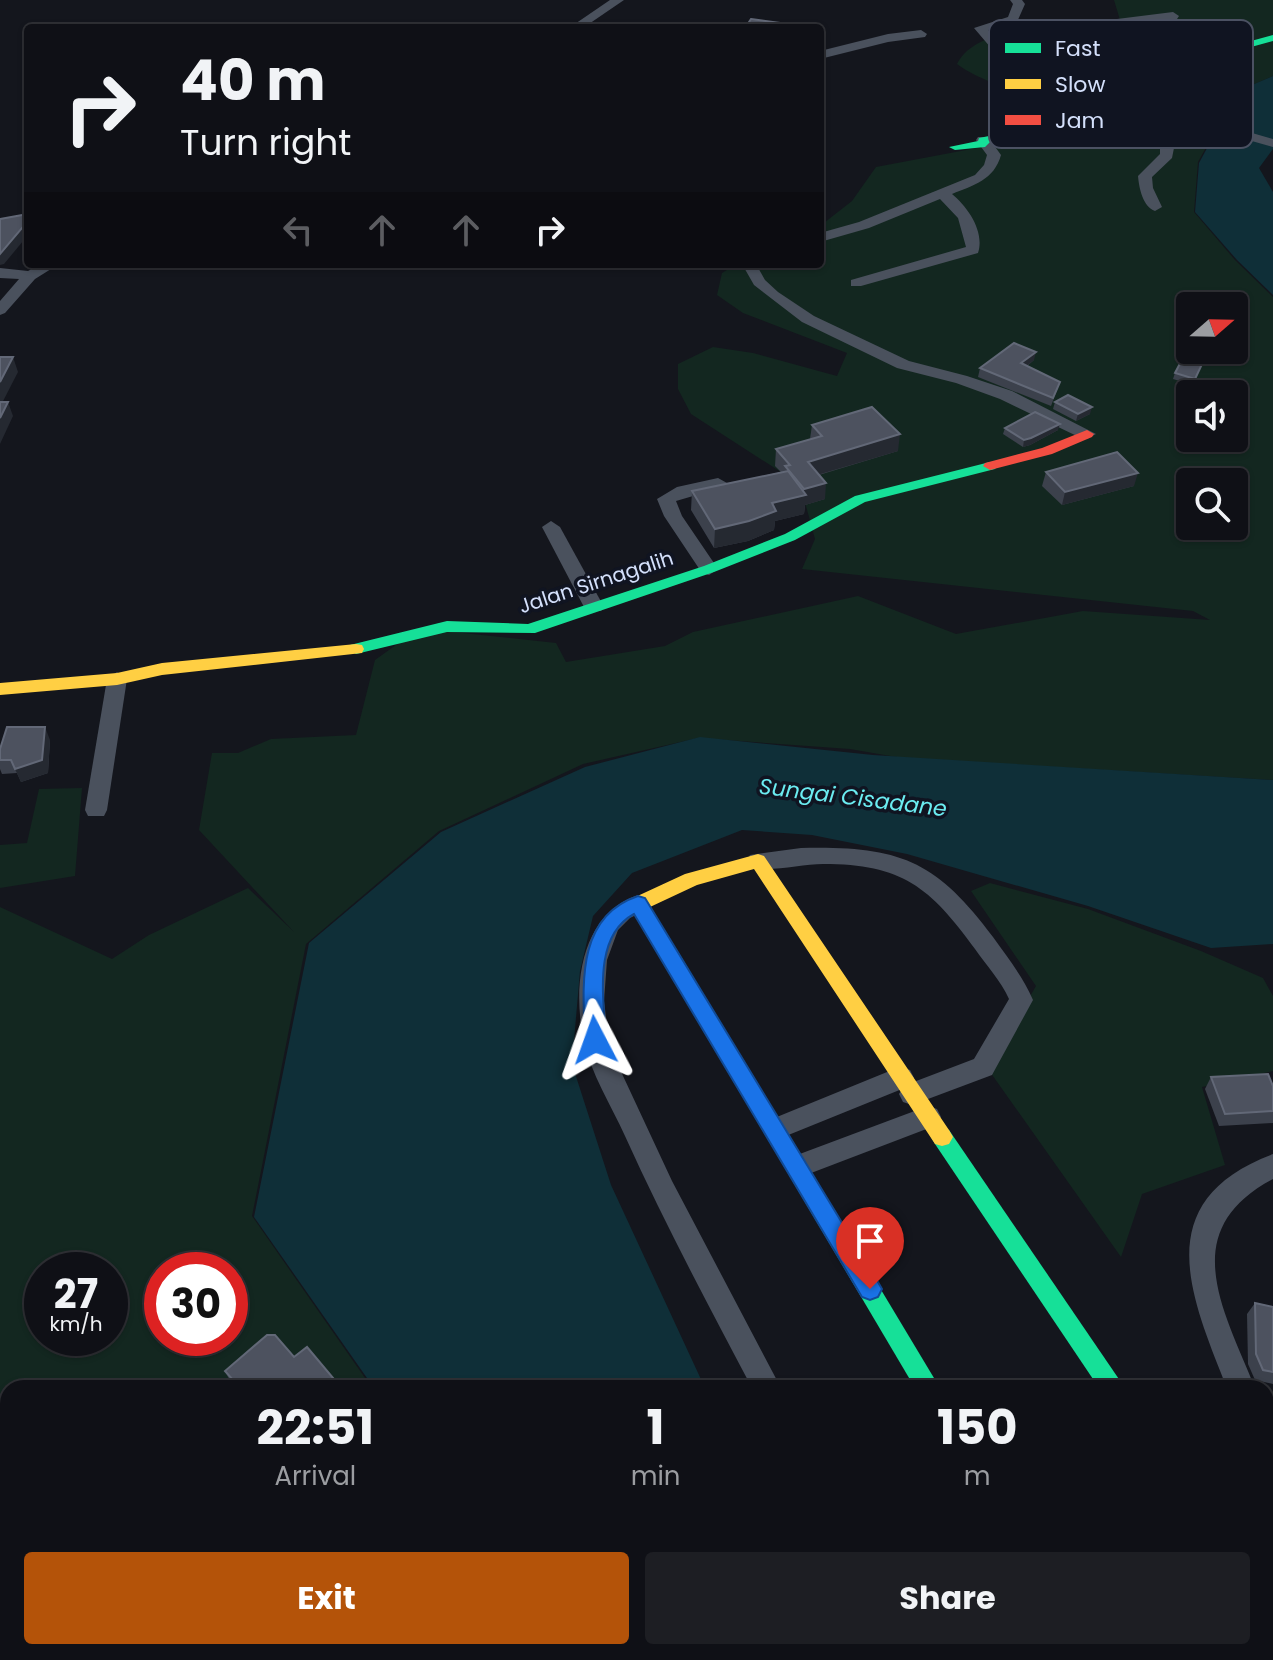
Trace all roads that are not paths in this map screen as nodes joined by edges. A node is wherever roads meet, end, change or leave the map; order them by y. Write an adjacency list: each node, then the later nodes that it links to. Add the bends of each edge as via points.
1 (618, 0): 6 (street)
2 (1016, 0): 4 (street, via 1019,4)
3 (1173, 16): 5 (street)
4 (1009, 20)
5 (1148, 20)
6 (581, 24)
7 (989, 26): 9 (street, via 980,28)
8 (921, 34): 12 (street)
9 (989, 38)
10 (1273, 38): 11 (street)
11 (1253, 43)
12 (824, 54)
13 (1253, 137): 16 (street)
14 (989, 139): 15 (street)
15 (983, 140): 17 (street, via 985,144); 19 (street, via 994,155 991,166 980,178)
16 (1273, 143)
17 (955, 147)
18 (1167, 148): 20 (street, via 1167,155 1145,176)
19 (943, 195): 21 (street); 26 (street, via 960,209 973,250)
20 (1155, 207)
21 (824, 237)
22 (45, 268): 25 (street)
23 (751, 268): 28 (street, via 773,295 808,319 903,365 1006,395)
24 (0, 273): 25 (street)
25 (30, 276): 27 (street)
26 (856, 283)
27 (0, 310)
28 (1087, 434): 31 (street, Jalan Sirnagalih, via 1047,451 860,499 790,537)
29 (718, 483): 31 (street, via 666,499)
30 (551, 527): 32 (street)
31 (709, 569): 32 (street, Jalan Sirnagalih)
32 (594, 607): 33 (street, Jalan Sirnagalih, via 529,629 459,626 350,651 162,669)
33 (117, 679): 34 (street, Jalan Sirnagalih); 35 (street)
34 (0, 689)
35 (96, 810)
36 (758, 861): 37 (street, via 692,879); 38 (street); 38 (street, via 793,854 846,858 917,874 937,887 1014,984 1021,1000 983,1067)
37 (638, 904): 40 (street); 43 (street, via 608,926 592,970 595,1040 653,1172)
38 (906, 1086): 39 (street); 40 (street)
39 (928, 1117): 41 (street); 45 (street)
40 (776, 1129): 41 (street)
41 (798, 1166): 44 (street)
42 (1273, 1166): 46 (street, via 1241,1183 1218,1205 1199,1262 1206,1297)
43 (763, 1380)
44 (923, 1380)
45 (1108, 1380)
46 (1238, 1380)

